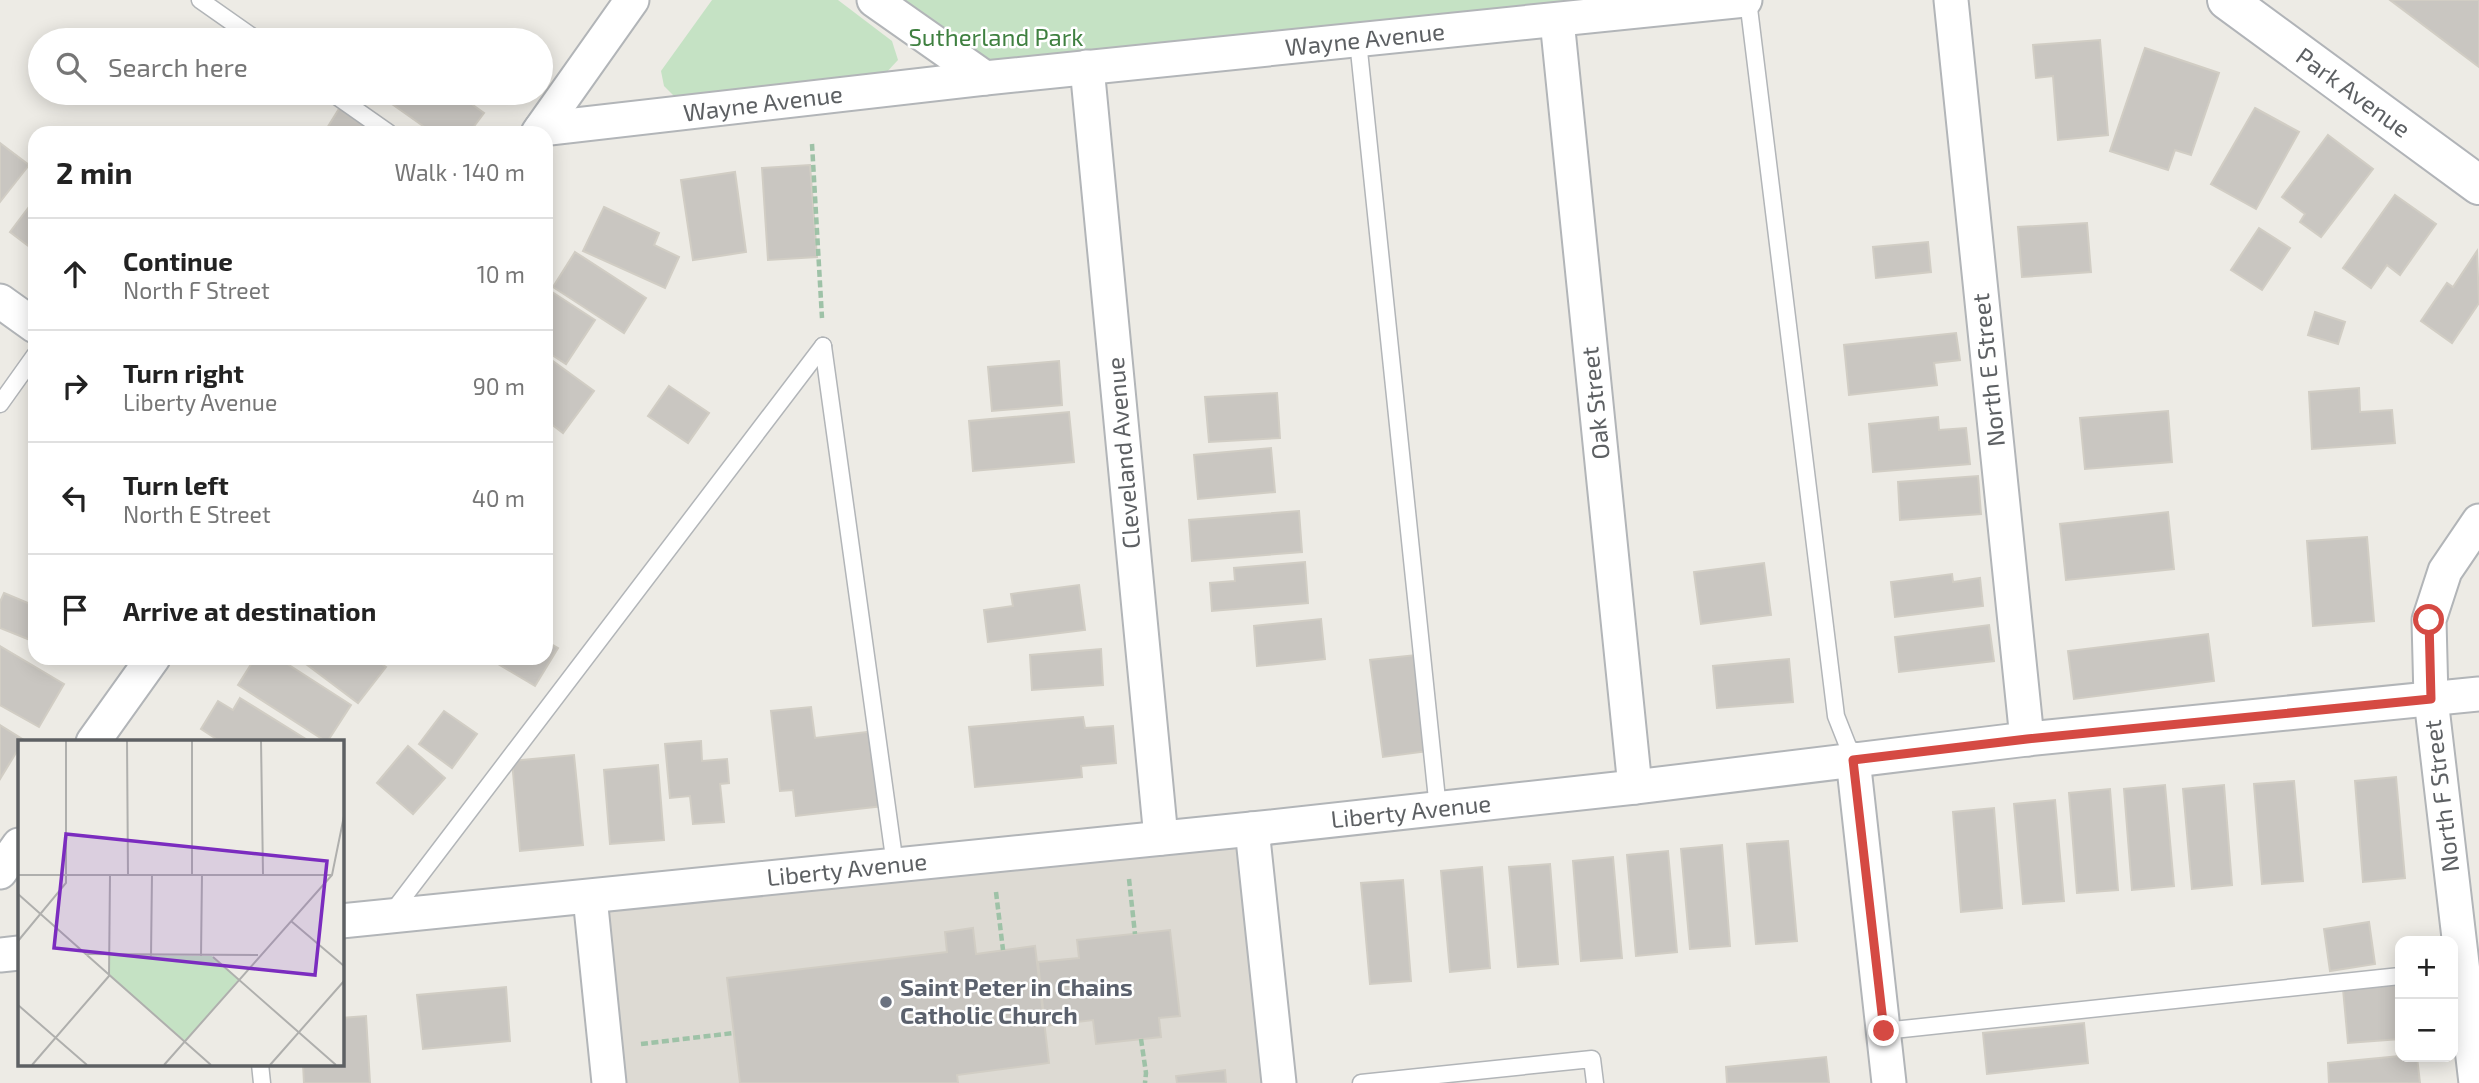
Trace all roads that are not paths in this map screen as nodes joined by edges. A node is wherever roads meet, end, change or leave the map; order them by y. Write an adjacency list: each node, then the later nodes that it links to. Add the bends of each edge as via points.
1 (200, 0): 8 (lane)
2 (632, 0): 14 (street)
3 (874, 0): 11 (street)
4 (1747, 0): 7 (street, Wayne Avenue); 27 (lane, via 1836,716)
5 (1951, 0): 25 (street, North E Street)
6 (2227, 0): 16 (main road, Park Avenue)
7 (1557, 20): 9 (street, Wayne Avenue); 28 (street, Oak Street)
8 (240, 28)
9 (1358, 41): 10 (street, Wayne Avenue); 29 (lane)
10 (1087, 67): 11 (street, Wayne Avenue); 31 (street, Cleveland Avenue)
11 (985, 78): 15 (street, Wayne Avenue)
12 (349, 105): 13 (lane)
13 (379, 126)
14 (543, 126)
15 (553, 129)
16 (2479, 185)
17 (0, 301): 18 (street)
18 (28, 321)
19 (28, 365): 20 (lane)
20 (0, 404)
21 (2479, 521): 24 (street, North F Street, via 2445,571 2429,620)
22 (148, 665): 26 (street)
23 (2479, 694): 24 (street, Liberty Avenue)
24 (2431, 699): 25 (street, Liberty Avenue); 38 (street, North F Street)
25 (2027, 739): 27 (street, Liberty Avenue)
26 (94, 740)
27 (1853, 760): 28 (street, Liberty Avenue); 43 (street)
28 (1635, 787): 29 (street, Liberty Avenue)
29 (1438, 809): 30 (street, Liberty Avenue)
30 (1252, 829): 31 (street, Liberty Avenue); 45 (street)
31 (1161, 838): 33 (street, Liberty Avenue)
32 (18, 846): 34 (street)
33 (895, 865): 35 (street, Liberty Avenue); 36 (lane, via 823,346)
34 (0, 872)
35 (590, 897): 36 (street, Liberty Avenue); 44 (street)
36 (389, 916): 37 (street, Liberty Avenue)
37 (343, 921)
38 (2455, 936)
39 (18, 953): 40 (street)
40 (0, 955)
41 (2458, 970): 49 (street, North F Street)
42 (2395, 977): 43 (lane)
43 (1884, 1031): 48 (street)
44 (609, 1083)
45 (1279, 1083)
46 (1361, 1083): 47 (lane, via 1592,1059)
47 (1595, 1083)
48 (1889, 1083)
49 (2476, 1083)

